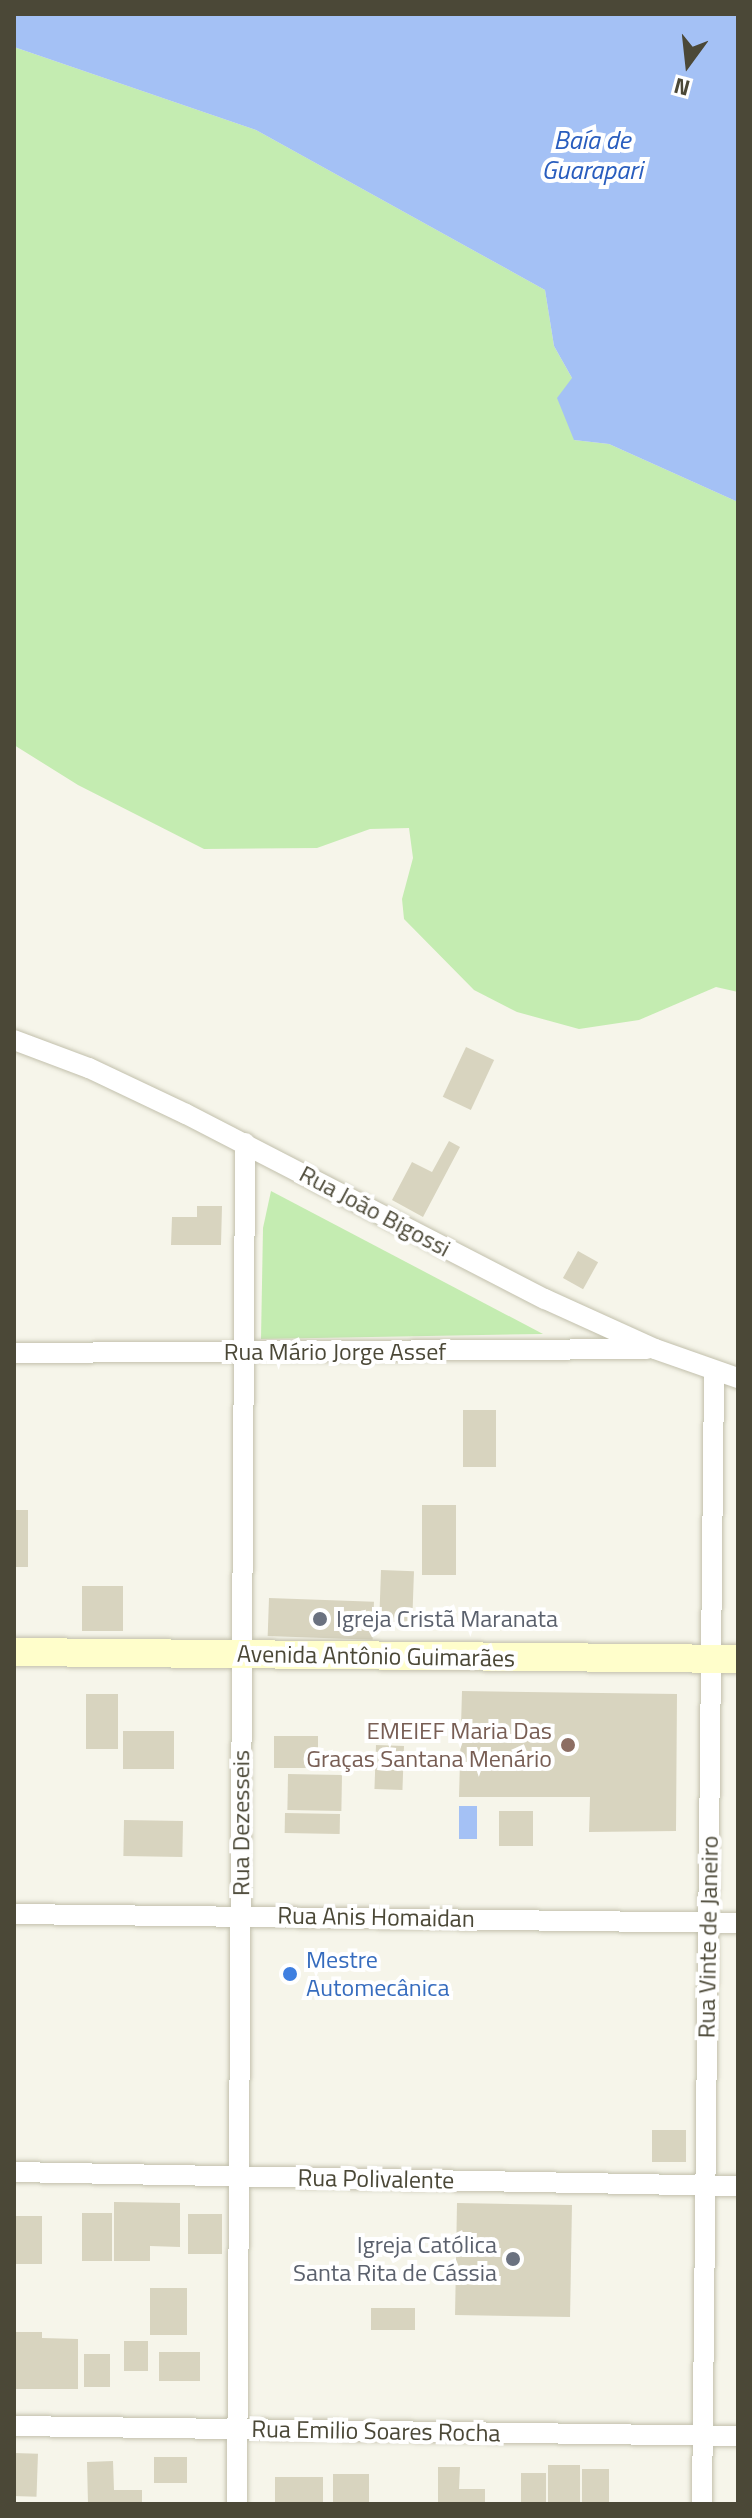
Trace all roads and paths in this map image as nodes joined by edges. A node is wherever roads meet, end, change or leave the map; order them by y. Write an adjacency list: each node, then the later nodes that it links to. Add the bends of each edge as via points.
1 (14, 1040): 3 (street, Rua João Bigossi)
2 (14, 1054): 3 (street)
3 (44, 1054): 4 (street, Rua João Bigossi, via 89,1068)
4 (245, 1143): 5 (street, Rua João Bigossi, via 545,1299); 7 (street, Rua Dezesseis)
5 (655, 1349): 7 (street, Rua Mário Jorge Assef); 8 (street, Rua João Bigossi)
6 (14, 1353): 7 (street, Rua Mário Jorge Assef)
7 (244, 1353): 11 (street, Rua Dezesseis)
8 (714, 1371): 9 (street, Rua João Bigossi); 12 (street, Rua Vinte de Janeiro)
9 (738, 1378)
10 (14, 1652): 11 (street, Avenida Antônio Guimarães)
11 (241, 1654): 12 (street, Avenida Antônio Guimarães); 14 (street, Rua Dezesseis)
12 (724, 1659): 15 (street, Rua Vinte de Janeiro)
13 (14, 1914): 14 (street, Rua Anis Homaidan)
14 (241, 1914): 15 (street, Rua Anis Homaidan); 18 (street, Rua Dezesseis)
15 (708, 1923): 16 (street, Rua Anis Homaidan); 20 (street, Rua Vinte de Janeiro)
16 (738, 1923)
17 (14, 2172): 18 (street, Rua Polivalente)
18 (239, 2176): 20 (street, Rua Polivalente); 22 (street, Rua Dezesseis)
19 (738, 2186): 20 (street, Rua Polivalente)
20 (705, 2187): 23 (street, Rua Vinte de Janeiro)
21 (14, 2426): 22 (street, Rua Emilio Soares Rocha)
22 (237, 2430): 23 (street, Rua Emilio Soares Rocha); 25 (street, Rua Dezesseis)
23 (703, 2436): 24 (street, Rua Emilio Soares Rocha); 26 (street, Rua Vinte de Janeiro)
24 (738, 2436)
25 (237, 2504)
26 (702, 2504)

